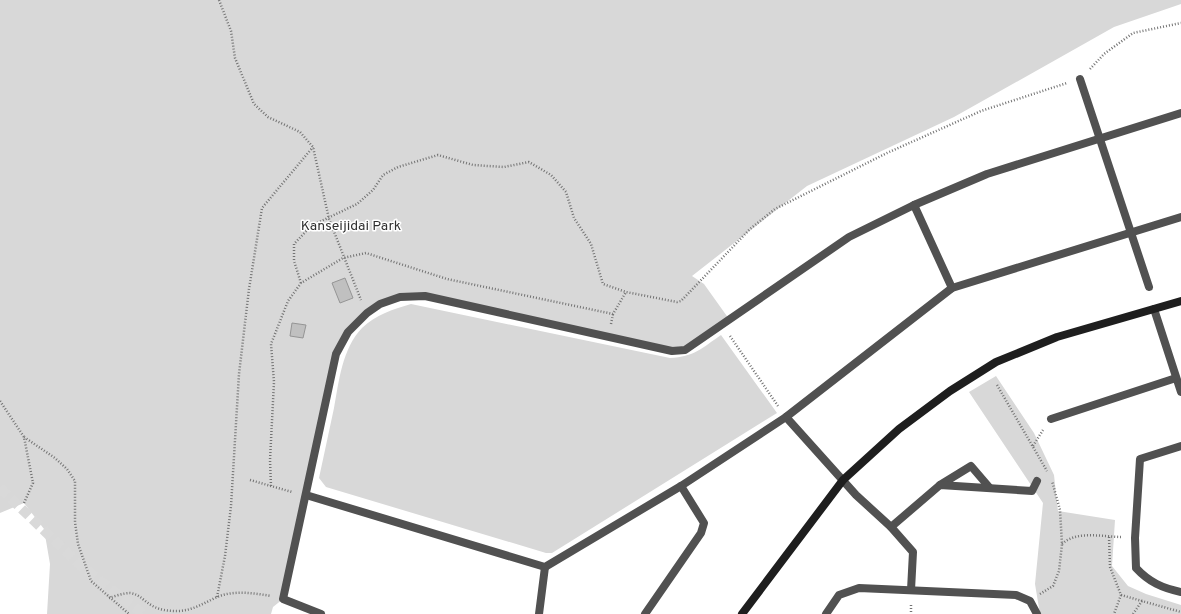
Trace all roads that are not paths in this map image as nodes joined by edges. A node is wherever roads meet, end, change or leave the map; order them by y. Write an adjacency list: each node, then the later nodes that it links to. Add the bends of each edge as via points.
1 (1080, 79): 3 (street)
2 (1181, 113): 3 (street)
3 (1100, 138): 4 (street, via 987,174); 6 (street)
4 (914, 205): 8 (street); 21 (street, via 849,237 685,350 672,351 425,296 400,297 380,304 348,332 336,354)
5 (1181, 217): 6 (street)
6 (1131, 233): 7 (street); 8 (street)
7 (1149, 287)
8 (952, 288): 13 (street)
9 (1181, 300): 10 (street)
10 (1154, 309): 11 (street); 16 (street, via 1057,337 996,362 950,391 899,429)
11 (1176, 378): 12 (street); 14 (street)
12 (1181, 392)
13 (786, 417): 16 (street); 19 (street)
14 (1051, 419)
15 (1181, 446): 25 (street, via 1140,459 1135,538 1136,568 1146,578 1164,588)
16 (843, 480): 22 (street); 29 (street)
17 (1037, 481): 20 (street, via 1032,490)
18 (940, 485): 20 (street); 20 (street, via 971,466); 22 (street)
19 (681, 486): 23 (street); 28 (street, via 704,523 701,533)
20 (989, 487)
21 (306, 495): 23 (street); 26 (street, via 283,599)
22 (891, 527): 24 (street, via 913,552)
23 (545, 567): 27 (street)
24 (911, 590): 30 (street, via 859,588 839,595); 31 (street, via 1016,595 1030,601)
25 (1181, 592)
26 (321, 614)
27 (539, 614)
28 (645, 614)
29 (742, 614)
30 (826, 614)
31 (1037, 614)

